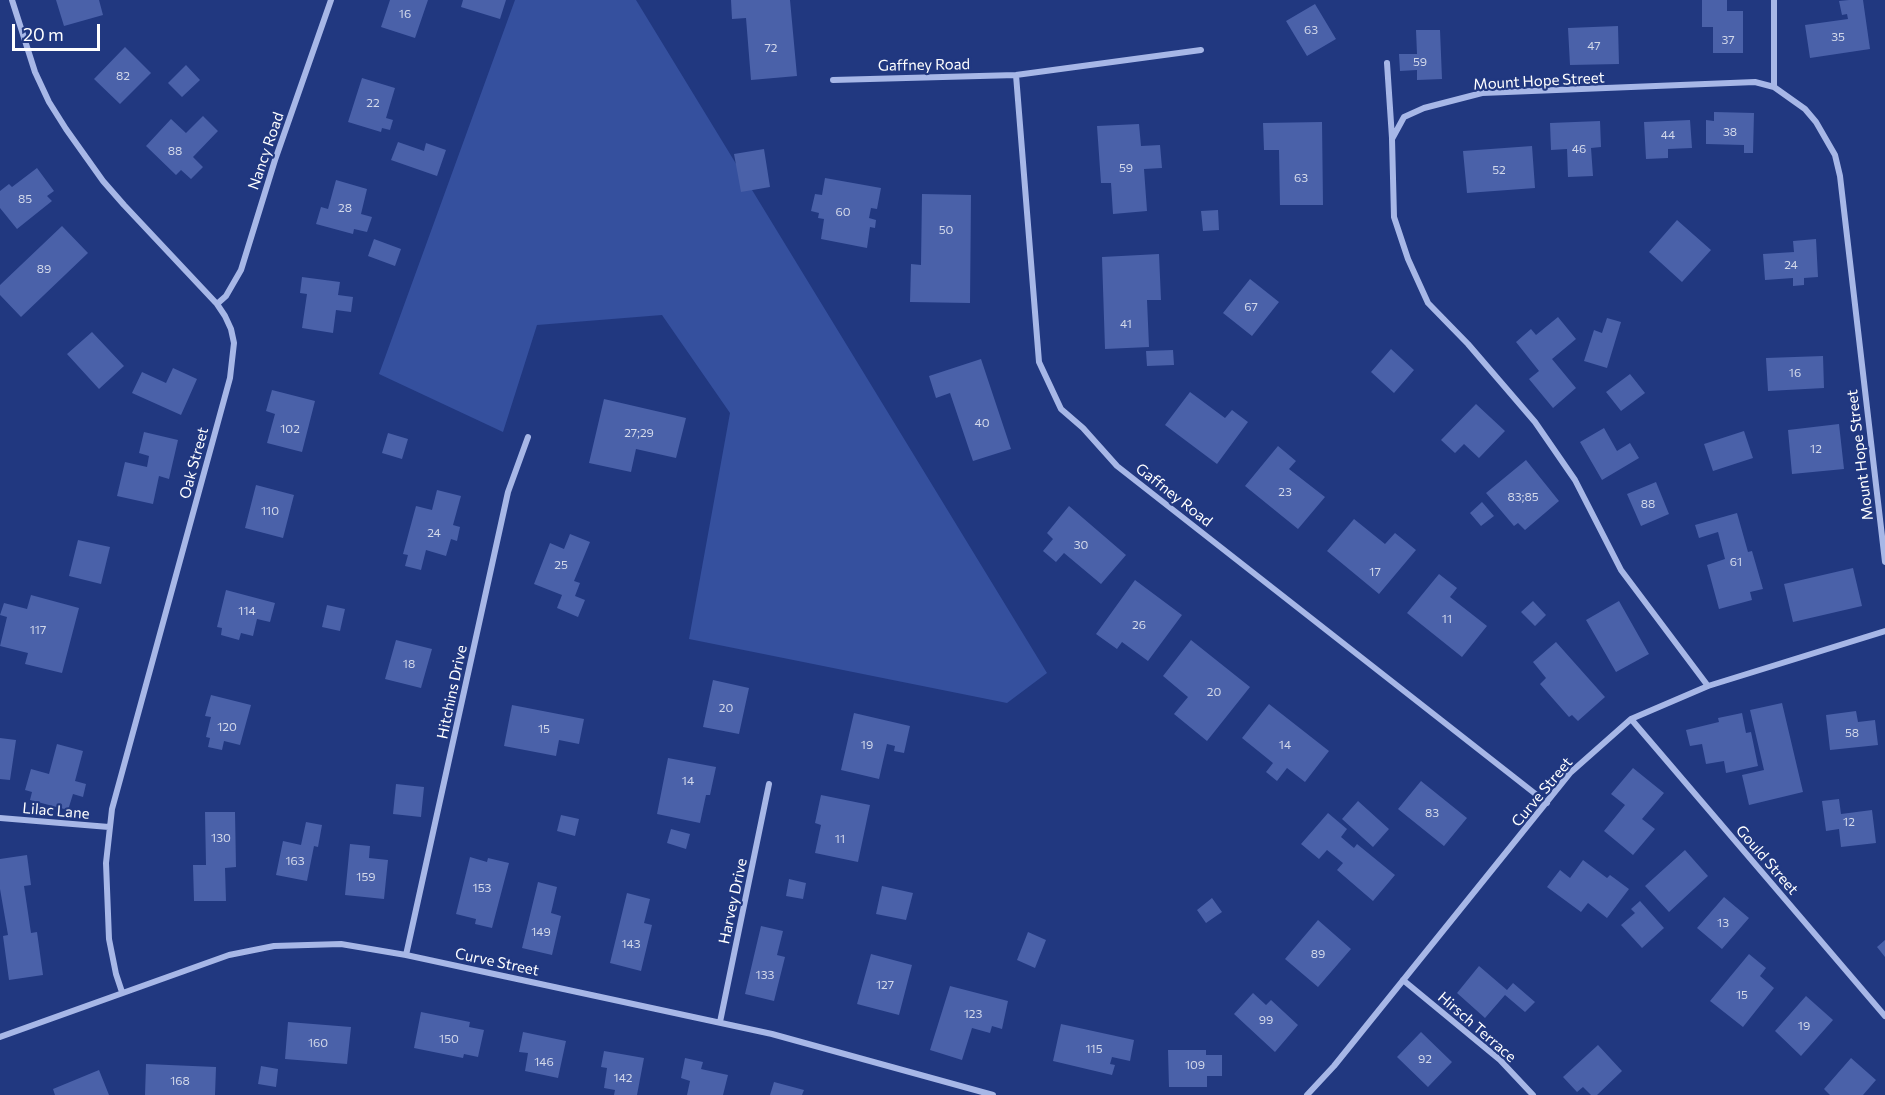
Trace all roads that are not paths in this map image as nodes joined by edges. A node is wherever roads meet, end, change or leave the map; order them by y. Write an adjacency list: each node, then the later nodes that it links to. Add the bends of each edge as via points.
1 (12, 0): 10 (street, Oak Street, via 35,72 66,129 103,181)
2 (331, 0): 10 (street, Nancy Road, via 241,270)
3 (1774, 0): 8 (street)
4 (1201, 50): 6 (street, Gaffney Road)
5 (1387, 63): 9 (street)
6 (1016, 75): 7 (street, Gaffney Road); 17 (street, Gaffney Road, via 1039,362 1061,409 1117,466)
7 (833, 80)
8 (1774, 87): 9 (street, Mount Hope Street, via 1755,82 1482,93 1404,117); 12 (street, Mount Hope Street, via 1816,122 1838,165)
9 (1392, 139): 14 (street, via 1394,217 1428,303 1535,422 1575,480 1622,570)
10 (217, 304): 19 (street, Oak Street, via 234,343 230,378 116,789)
11 (528, 437): 20 (street, Hitchins Drive, via 508,492)
12 (1885, 562)
13 (1885, 631): 14 (street, Curve Street)
14 (1708, 686): 15 (street, Curve Street)
15 (1631, 719): 17 (street, Curve Street, via 1570,773); 23 (street, Gould Street)
16 (769, 784): 24 (street, Harvey Drive)
17 (1547, 803): 21 (street, Curve Street)
18 (0, 818): 19 (street, Lilac Lane)
19 (109, 827): 22 (street, Oak Street, via 105,878 109,939)
20 (406, 955): 22 (street, Curve Street, via 341,944 262,947); 24 (street, Curve Street)
21 (1403, 980): 27 (street, Curve Street); 28 (street, Hirsch Terrace, via 1500,1060)
22 (122, 992): 25 (street, Curve Street)
23 (1885, 1016)
24 (720, 1022): 26 (street, Curve Street)
25 (0, 1037)
26 (993, 1095)
27 (1307, 1095)
28 (1533, 1095)

